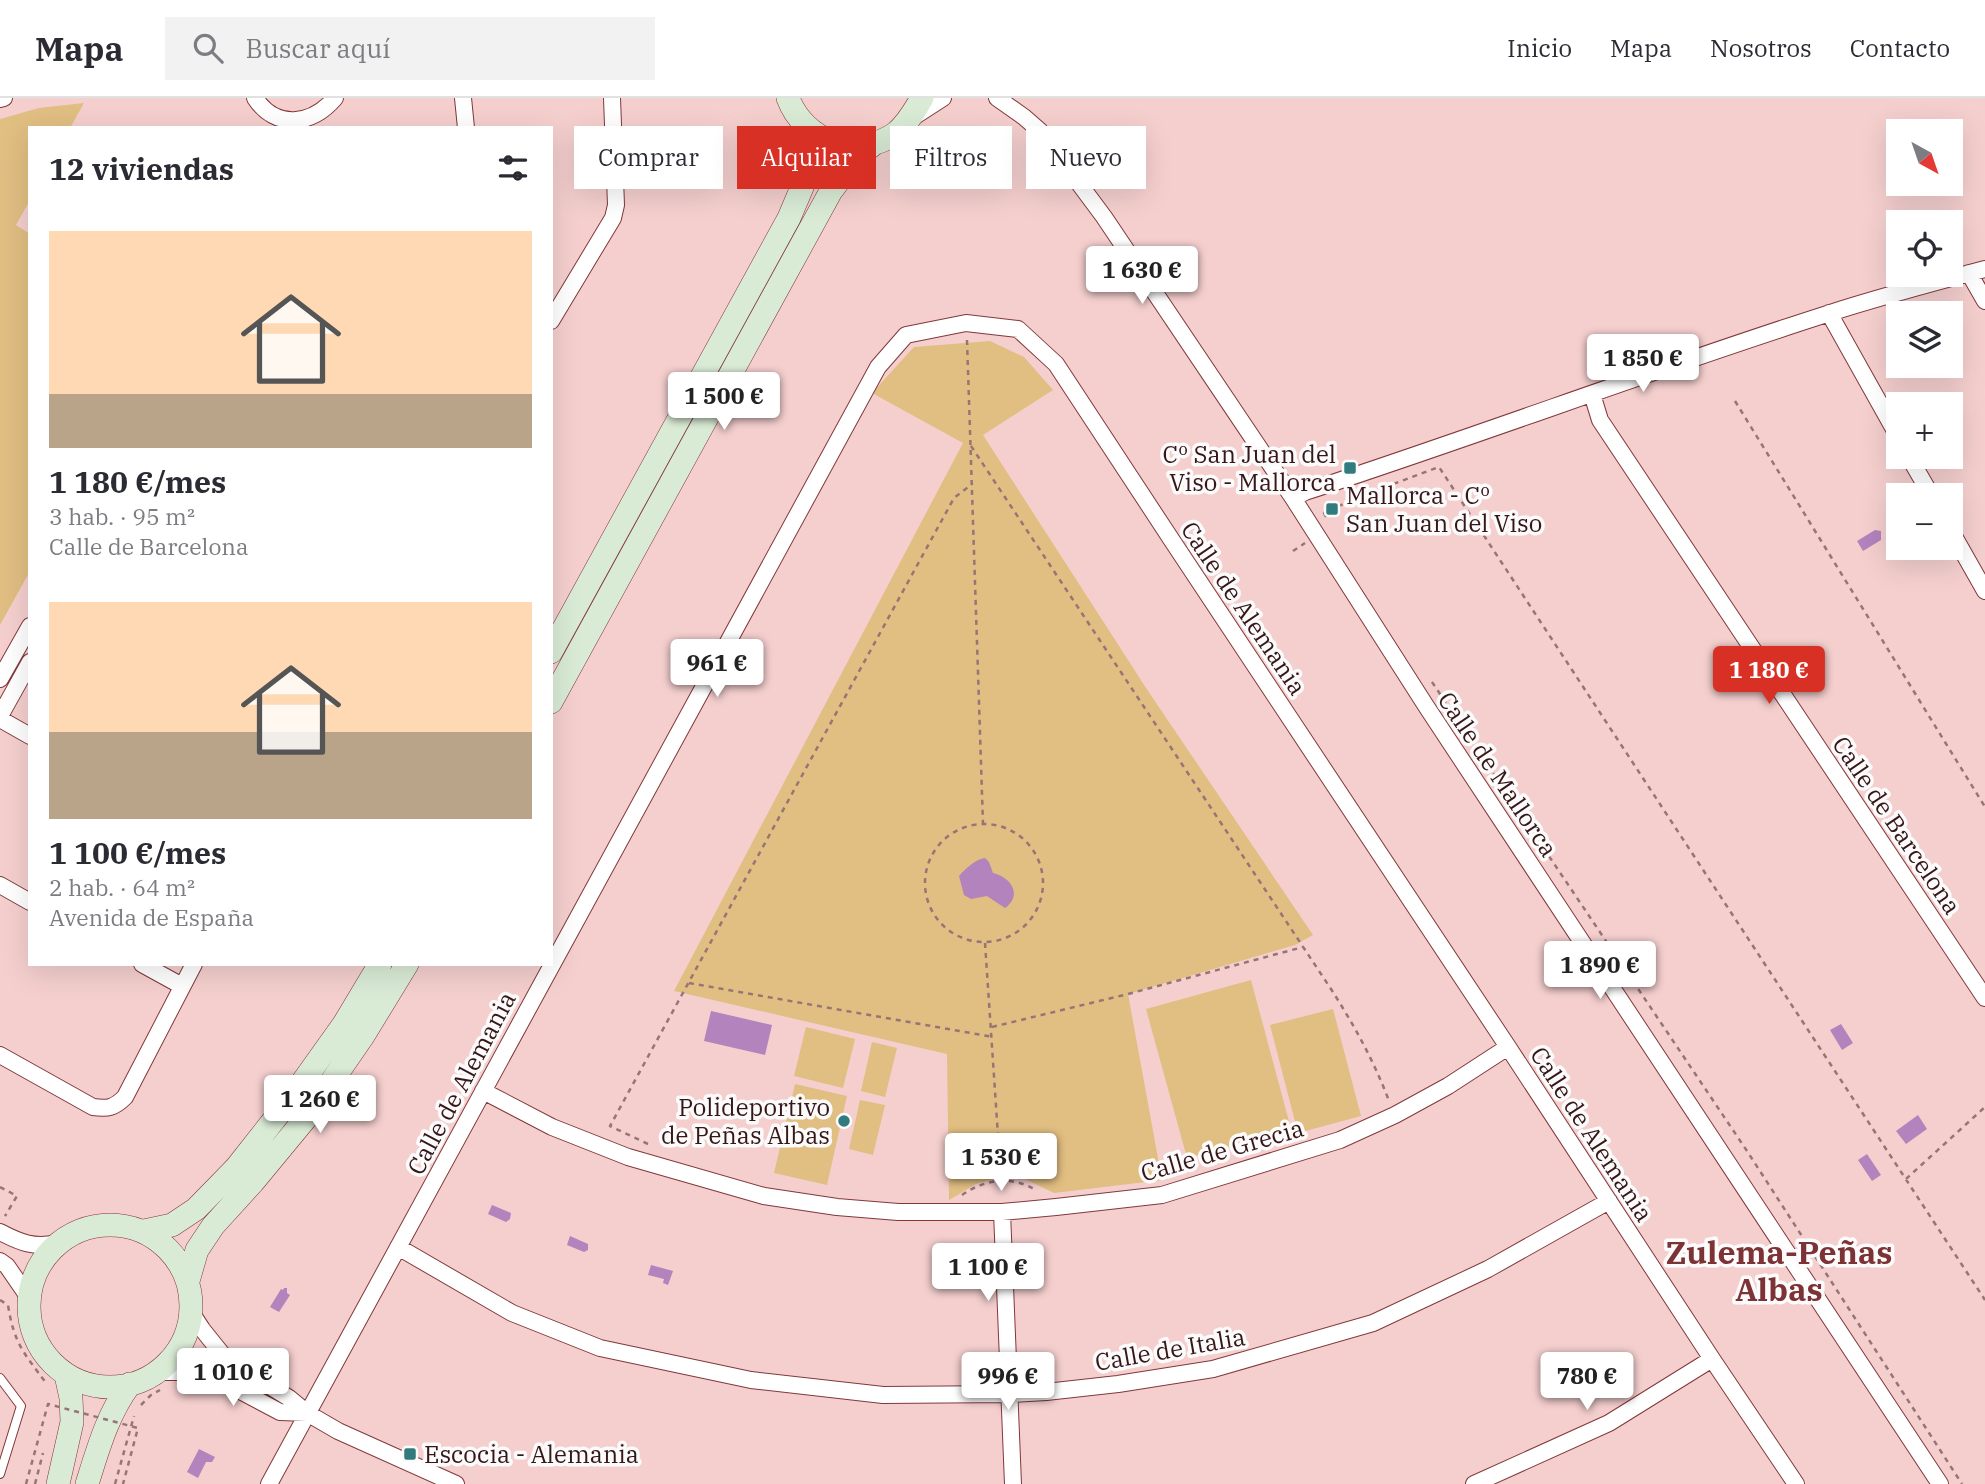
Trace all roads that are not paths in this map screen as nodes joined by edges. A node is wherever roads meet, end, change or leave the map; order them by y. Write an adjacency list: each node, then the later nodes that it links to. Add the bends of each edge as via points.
1 (255, 98): 10 (street)
2 (335, 98): 11 (street)
3 (463, 98): 12 (street)
4 (612, 98): 20 (street, via 613,218)
5 (788, 98): 13 (main road)
6 (922, 98): 9 (main road)
7 (943, 98): 9 (street)
8 (996, 99): 23 (street, Calle de Mallorca, via 1040,131 1104,217)
9 (910, 119): 14 (main road, via 894,134)
10 (276, 122): 11 (street)
11 (311, 122)
12 (466, 126)
13 (805, 126)
14 (876, 142)
15 (801, 189): 27 (main road)
16 (833, 189): 30 (main road)
17 (1977, 271): 18 (street); 19 (street)
18 (1985, 301)
19 (1829, 313): 21 (street); 22 (street)
20 (553, 318)
21 (1592, 394): 23 (street); 42 (street, Calle de Barcelona, via 1601,419)
22 (1886, 415)
23 (1293, 498): 73 (street, Calle de Mallorca)
24 (1963, 552): 25 (street)
25 (1985, 591)
26 (28, 630): 29 (street)
27 (553, 648)
28 (28, 666): 31 (street)
29 (0, 680)
30 (553, 698)
31 (0, 717): 32 (street)
32 (28, 735)
33 (0, 886): 34 (street)
34 (28, 901)
35 (553, 962): 43 (street, Calle de Alemania, via 878,366 906,335 966,323 1018,329 1056,364)
36 (146, 966): 41 (street)
37 (193, 966): 41 (street)
38 (379, 966): 48 (main road, via 337,1034 236,1168 196,1209 172,1225)
39 (406, 966): 53 (main road, via 310,1113 213,1226 197,1250)
40 (551, 966): 45 (street, Calle de Alemania)
41 (182, 986): 44 (street, via 125,1097 116,1106 93,1107)
42 (1985, 998)
43 (1508, 1047): 46 (street, Calle de Alemania); 47 (street, Calle de Grecia, via 1448,1086 1340,1140 1161,1195)
44 (0, 1055)
45 (483, 1090): 47 (street, Calle de Grecia, via 552,1127 628,1157 764,1196 898,1212); 51 (street, Calle de Alemania)
46 (1609, 1201): 56 (street, Calle de Alemania); 61 (street, Calle de Italia, via 1488,1269 1373,1323 1213,1369)
47 (1002, 1212): 61 (street)
48 (144, 1231): 50 (main road, via 99,1225); 53 (main road, via 178,1261)
49 (0, 1232): 50 (street, via 21,1243)
50 (57, 1243): 54 (main road, via 33,1277)
51 (398, 1247): 61 (street, Calle de Italia, via 512,1313 600,1348 751,1380 870,1394); 62 (street, Calle de Alemania)
52 (0, 1261): 54 (street)
53 (188, 1281): 55 (main road)
54 (29, 1298): 59 (main road, via 29,1320 36,1341)
55 (191, 1312): 58 (main road, via 186,1335); 62 (street, via 226,1359)
56 (1712, 1359): 71 (street, via 1609,1423); 72 (street, Calle de Alemania)
57 (0, 1378): 64 (lane, via 21,1406)
58 (161, 1380): 60 (main road); 62 (street, via 186,1372 229,1385 279,1412)
59 (58, 1382): 60 (main road, via 108,1387); 63 (main road, via 71,1398)
60 (130, 1384): 67 (main road, via 102,1438)
61 (1009, 1394): 70 (street)
62 (307, 1413): 68 (street, Calle de Alemania); 69 (street)
63 (63, 1418): 65 (lane); 66 (main road)
64 (0, 1474)
65 (49, 1484)
66 (58, 1484)
67 (87, 1484)
68 (269, 1484)
69 (456, 1484)
70 (1013, 1484)
71 (1474, 1484)
72 (1796, 1484)
73 (1940, 1484)

